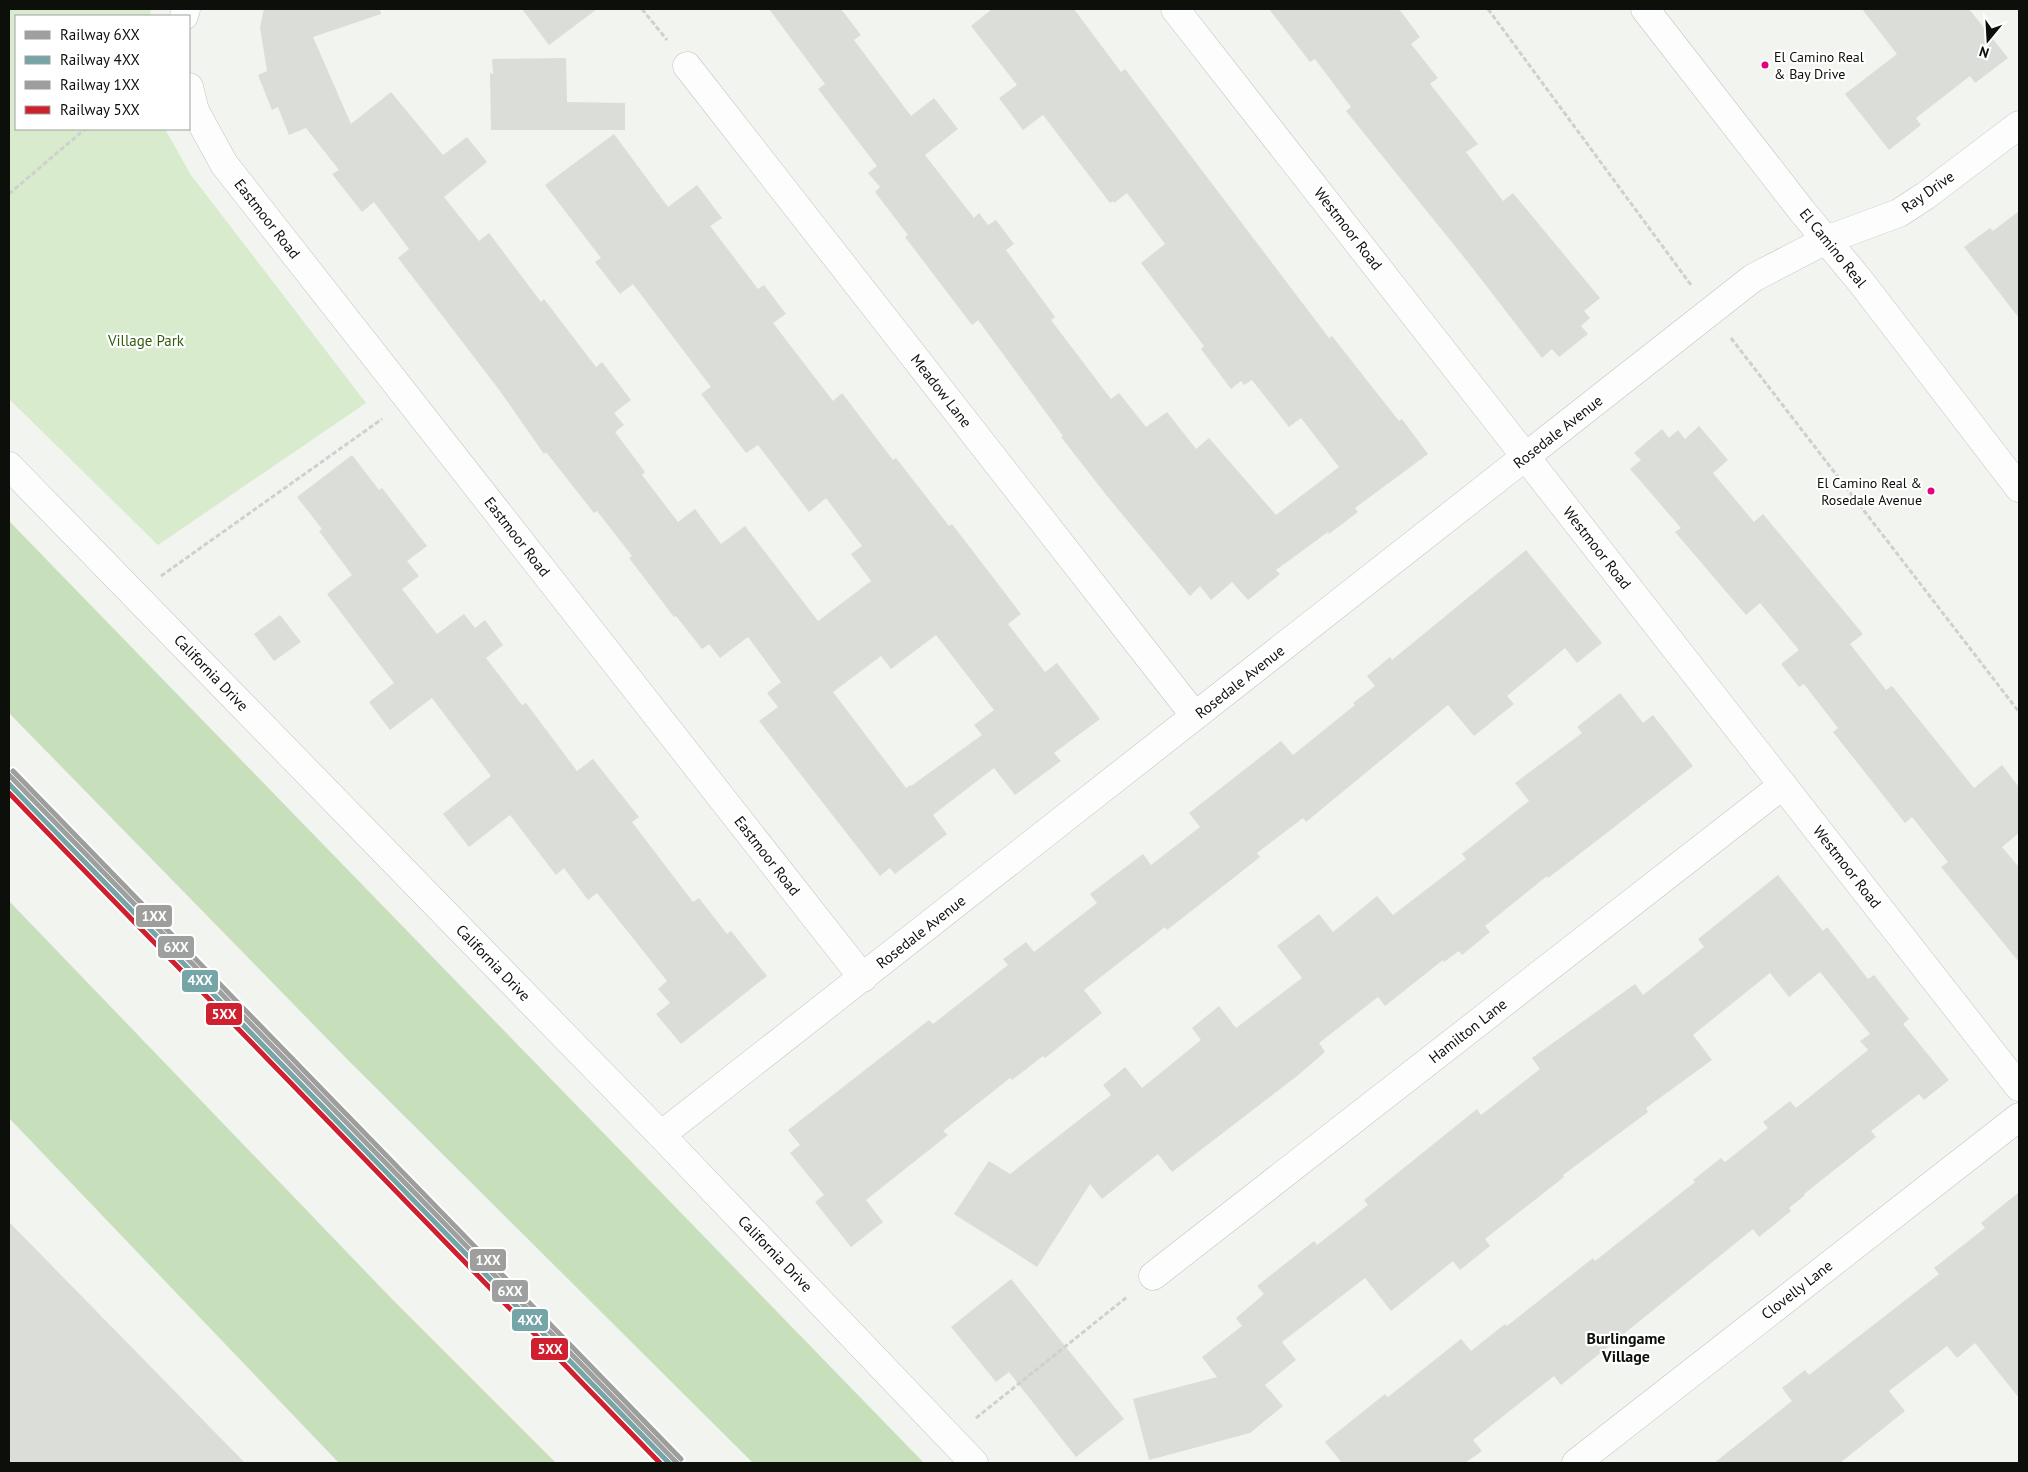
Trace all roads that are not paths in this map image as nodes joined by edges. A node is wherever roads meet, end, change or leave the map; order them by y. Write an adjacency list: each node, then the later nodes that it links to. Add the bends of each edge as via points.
1 (1175, 9): 7 (street, Westmoor Road)
2 (1645, 9): 6 (street, El Camino Real)
3 (687, 66): 10 (street, Meadow Lane)
4 (190, 92): 12 (street, Eastmoor Road, via 194,111 224,164)
5 (2019, 125): 6 (street, Ray Drive, via 1899,213)
6 (1826, 240): 7 (street, Rosedale Avenue, via 1753,278); 9 (street, El Camino Real)
7 (1526, 457): 10 (street, Rosedale Avenue); 11 (street, Westmoor Road)
8 (9, 466): 15 (street, California Drive)
9 (2019, 488)
10 (1196, 716): 12 (street, Rosedale Avenue)
11 (1783, 785): 13 (street, Westmoor Road); 16 (street, Hamilton Lane)
12 (863, 978): 15 (street, Rosedale Avenue)
13 (2019, 1087)
14 (2019, 1117): 18 (street, Clovelly Lane)
15 (662, 1135): 17 (street, California Drive)
16 (1153, 1276)
17 (974, 1463)
18 (1576, 1463)

